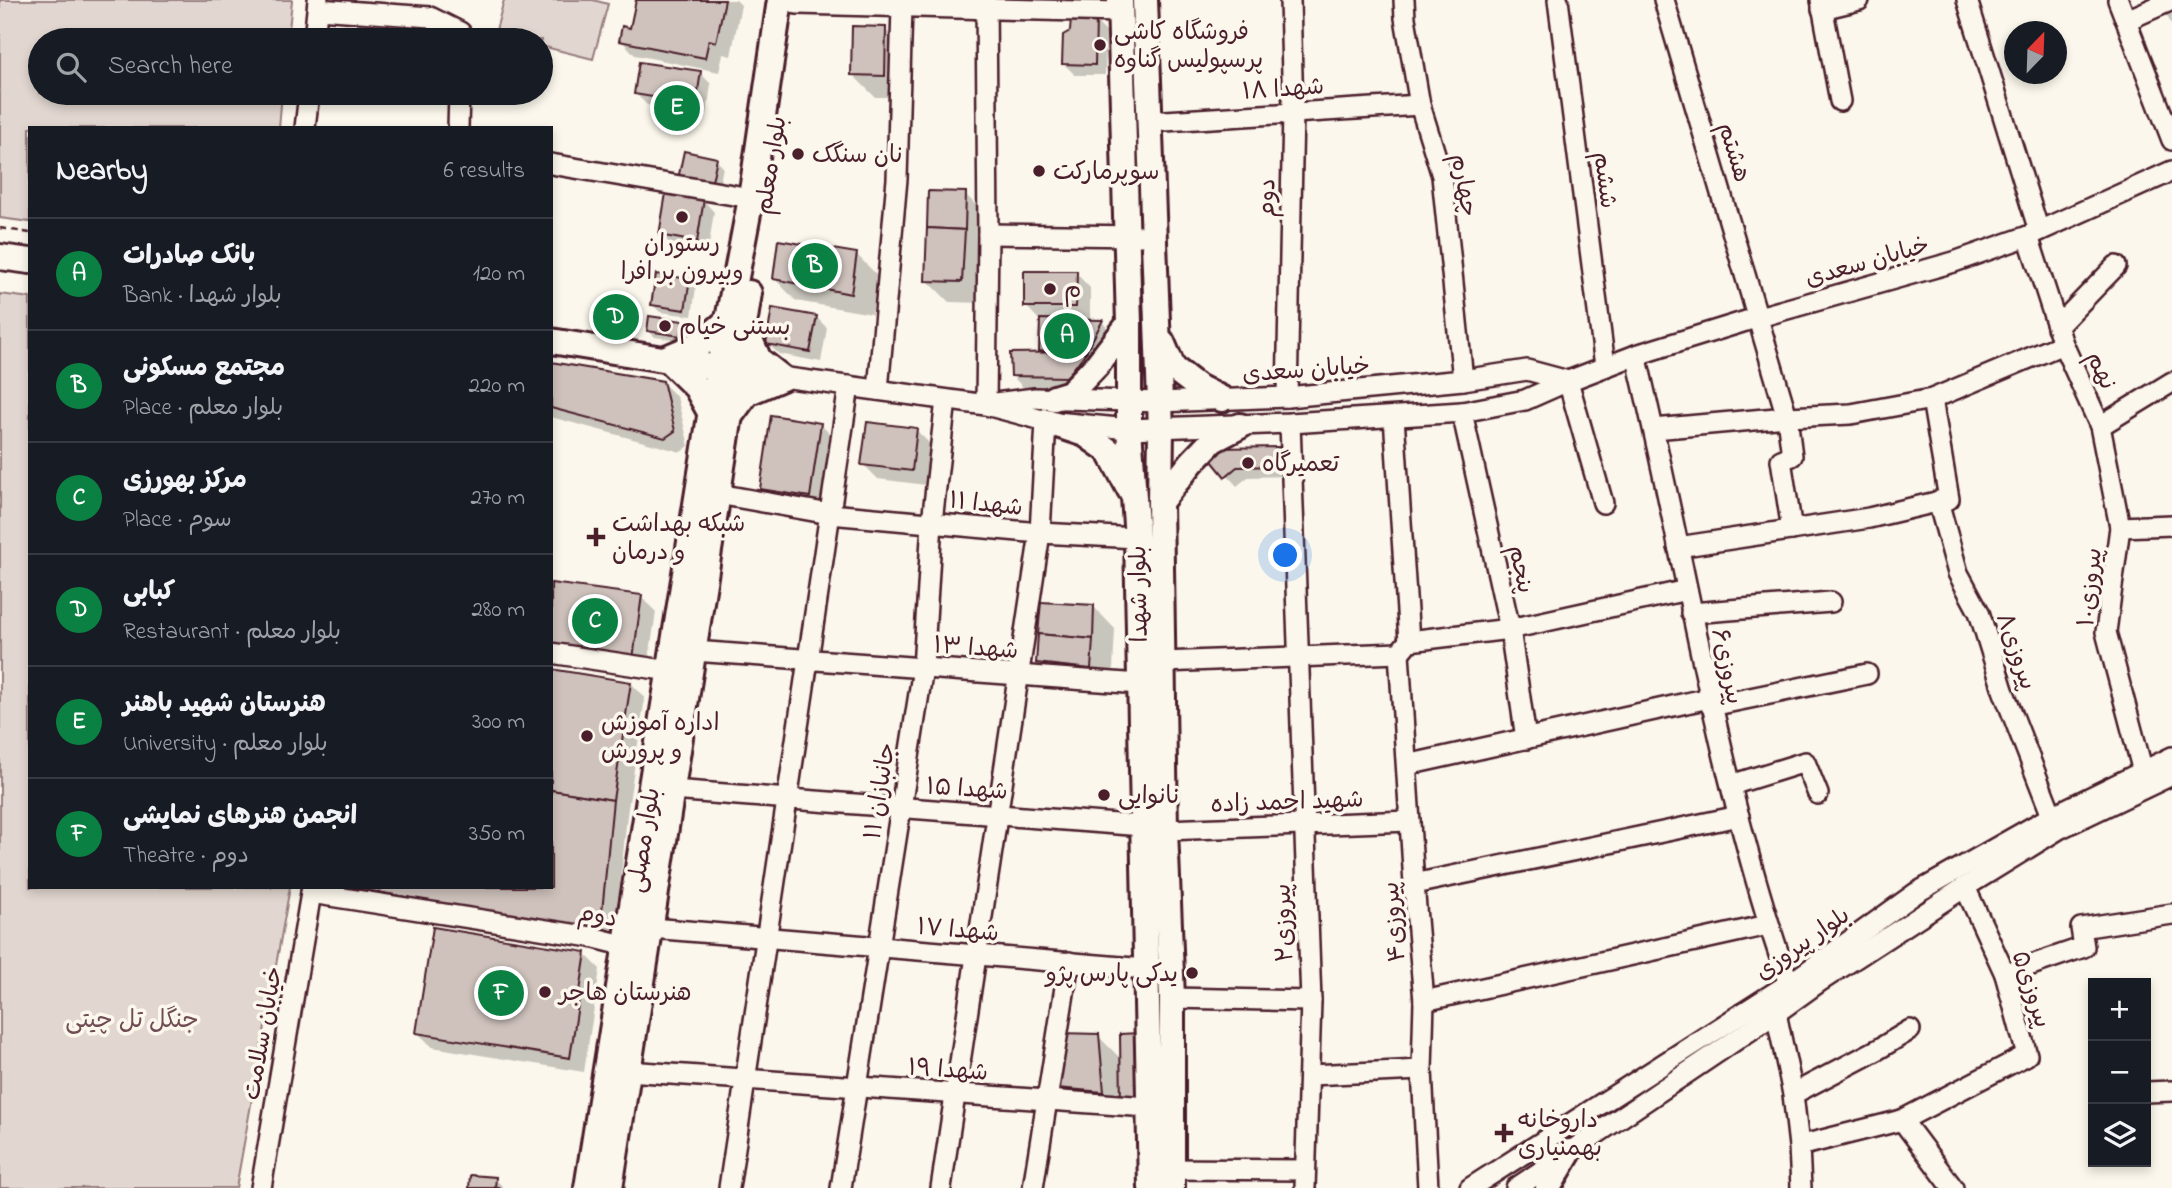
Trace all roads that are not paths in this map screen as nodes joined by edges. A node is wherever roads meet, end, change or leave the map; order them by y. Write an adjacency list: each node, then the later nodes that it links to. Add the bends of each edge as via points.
1 (1145, 0): 24 (main road, بلوار شهدا)
2 (1290, 0): 23 (street, دوم)
3 (1404, 0): 22 (street, چهارم)
4 (1558, 0): 46 (street, ششم)
5 (1664, 0): 38 (street, هشتم)
6 (1859, 0): 13 (street)
7 (1967, 0): 31 (street, نهم)
8 (2118, 0): 16 (street)
9 (2172, 0): 16 (street)
10 (791, 1): 14 (street); 30 (main road, بلوار معلم); 39 (main road, بلوار معلم)
11 (318, 4): 17 (street); 18 (street, via 430,17)
12 (986, 4): 14 (street); 15 (street); 32 (street)
13 (1821, 5): 19 (street)
14 (902, 6): 53 (street, via 898,155)
15 (1120, 6): 34 (main road, بلوار شهدا)
16 (2127, 20): 27 (street)
17 (315, 28)
18 (452, 28)
19 (1840, 101)
20 (308, 105): 25 (street)
21 (459, 105): 26 (street)
22 (1420, 105): 23 (street, شهدا ۱۸); 49 (street, چهارم, via 1442,176)
23 (1293, 112): 24 (street, شهدا ۱۸); 54 (street, دوم)
24 (1149, 121): 33 (main road, بلوار شهدا)
25 (305, 126)
26 (458, 126)
27 (2172, 140)
28 (553, 164): 30 (street)
29 (2172, 171): 31 (street, خیابان سعدی)
30 (751, 198): 39 (main road, بلوار معلم)
31 (2033, 233): 38 (street, خیابان سعدی, via 1954,262); 42 (street, نهم)
32 (988, 234): 34 (street); 60 (street)
33 (1154, 235): 34 (street); 41 (main road, بلوار شهدا)
34 (1127, 236): 40 (main road, بلوار شهدا)
35 (0, 257): 36 (main road)
36 (28, 261)
37 (2116, 266): 42 (street)
38 (1759, 317): 44 (street, خیابان سعدی); 65 (street, هشتم)
39 (736, 323): 45 (main road); 47 (main road, بلوار معلم); 48 (main road, via 759,360)
40 (1129, 324): 58 (main road, بلوار شهدا); 61 (main road, via 1096,366)
41 (1157, 329): 55 (main road, via 1173,368); 59 (main road, بلوار شهدا)
42 (2060, 335): 56 (street); 68 (street, نهم)
43 (553, 341): 45 (main road)
44 (1636, 355): 46 (street, خیابان سعدی); 71 (street, پیروزی۶)
45 (666, 358): 47 (main road); 63 (main road)
46 (1605, 366): 50 (street, خیابان سعدی)
47 (728, 370): 48 (street); 63 (main road, بلوار مصلی)
48 (782, 378): 52 (street); 63 (main road, via 747,393)
49 (1463, 380): 50 (street, خیابان سعدی, via 1527,370); 54 (street, خیابان سعدی)
50 (1568, 381): 62 (street, خیابان سعدی, via 1525,400); 76 (street)
51 (2172, 382): 68 (street)
52 (849, 386): 53 (street); 77 (street)
53 (878, 390): 57 (street)
54 (1287, 397): 55 (street, خیابان سعدی)
55 (1222, 399): 59 (street, خیابان سعدی)
56 (1932, 399): 65 (street, via 1851,414); 75 (street, via 1949,499)
57 (946, 400): 60 (street); 78 (street, جانبازان ۱۱)
58 (1129, 402): 59 (street, خیابان سعدی); 61 (street, خیابان سعدی); 69 (main road, بلوار شهدا)
59 (1159, 402): 70 (main road, بلوار شهدا)
60 (986, 405): 61 (street, via 1035,398)
61 (1050, 410): 69 (street, خیابان سعدی); 73 (main road, via 1109,451); 82 (street)
62 (1462, 412): 64 (street, خیابان سعدی); 88 (street, پنجم)
63 (720, 415): 72 (main road, بلوار مصلی); 96 (main road, بلوار مصلی)
64 (1394, 417): 66 (street, خیابان سعدی); 89 (street, پیروزی۴)
65 (1787, 417): 71 (street); 81 (street, هشتم, via 1792,456 1781,460)
66 (1290, 423): 67 (street, خیابان سعدی); 92 (street, پیروزی۲)
67 (1240, 426): 70 (street, خیابان سعدی); 74 (main road, via 1213,440)
68 (2100, 426): 80 (street, نهم)
69 (1129, 429): 70 (street, خیابان سعدی); 73 (main road, بلوار شهدا)
70 (1161, 429): 74 (main road, بلوار شهدا)
71 (1654, 429): 84 (street, پیروزی۶)
72 (718, 494): 77 (street, شهدا ۱۱); 90 (main road, بلوار مصلی)
73 (1135, 498): 83 (main road, بلوار شهدا)
74 (1160, 502): 94 (main road, بلوار شهدا)
75 (1938, 502): 81 (street); 113 (street, پیروزی۸, via 1958,573 1979,612 2003,690)
76 (1604, 503)
77 (830, 513): 78 (street, شهدا ۱۱); 93 (street)
78 (932, 522): 82 (street, شهدا ۱۱); 95 (street, جانبازان ۱۱)
79 (2172, 525): 80 (street)
80 (2120, 527): 104 (street, پیروزی۱۰, via 2106,632)
81 (1792, 530): 84 (street)
82 (1040, 533): 83 (street, شهدا ۱۱); 98 (street)
83 (1137, 538): 99 (main road, بلوار شهدا)
84 (1678, 547): 85 (street, پیروزی۶)
85 (1687, 590): 87 (street, پیروزی۶); 88 (street)
86 (1830, 601): 87 (street)
87 (1691, 612): 100 (street, پیروزی۶)
88 (1510, 629): 89 (street); 101 (street, پنجم)
89 (1404, 647): 92 (street); 103 (street, پیروزی۴)
90 (694, 651): 93 (street, شهدا ۱۳); 107 (main road, بلوار مصلی)
91 (553, 653): 96 (street)
92 (1297, 657): 94 (street); 115 (street, پیروزی۲)
93 (808, 659): 95 (street, شهدا ۱۳); 109 (street)
94 (1163, 662): 116 (main road, بلوار شهدا)
95 (923, 668): 98 (street, شهدا ۱۳); 110 (street, جانبازان ۱۱)
96 (670, 671): 119 (main road, بلوار مصلی)
97 (1867, 674): 100 (street)
98 (1018, 675): 99 (street, شهدا ۱۳); 111 (street)
99 (1140, 684): 116 (main road, بلوار شهدا)
100 (1710, 702): 101 (street); 106 (street, پیروزی۶)
101 (1526, 739): 103 (street)
102 (2172, 757): 104 (street, بلوار پیروزی)
103 (1407, 765): 114 (street, پیروزی۴)
104 (2143, 772): 113 (street, بلوار پیروزی)
105 (2172, 775): 118 (street, بلوار پیروزی, via 2059,829)
106 (1731, 785): 108 (street, via 1805,762); 112 (street, پیروزی۶)
107 (673, 790): 109 (street, شهدا ۱۵); 119 (main road, بلوار مصلی)
108 (1818, 794)
109 (787, 798): 110 (street, شهدا ۱۵); 126 (street)
110 (901, 808): 111 (street, شهدا ۱۵); 128 (street, جانبازان ۱۱)
111 (997, 815): 116 (street, شهدا ۱۵); 129 (street)
112 (1739, 816): 117 (street); 124 (street, پیروزی۶)
113 (2052, 816): 121 (street, بلوار پیروزی)
114 (1410, 821): 115 (street, شهید احمد زاده); 117 (street, پیروزی۴)
115 (1304, 826): 116 (street, شهید احمد زاده); 135 (street, پیروزی۲)
116 (1154, 828): 131 (main road, بلوار شهدا); 134 (main road, بلوار شهدا)
117 (1414, 884): 136 (street, پیروزی۴)
118 (1965, 887): 122 (street, بلوار پیروزی); 132 (street, پیروزی۵)
119 (647, 888): 125 (main road, بلوار مصلی); 127 (main road, بلوار مصلی)
120 (312, 890): 127 (street, دوم); 155 (street, خیابان سلامت)
121 (1916, 893): 122 (street); 133 (street, بلوار پیروزی)
122 (1927, 911): 137 (street, بلوار پیروزی)
123 (2172, 914): 132 (street, via 2081,928 2084,947)
124 (1768, 925): 133 (street, پیروزی۶); 136 (street)
125 (651, 928): 126 (street, شهدا ۱۷); 140 (main road, بلوار مصلی)
126 (766, 936): 128 (street, شهدا ۱۷); 142 (street)
127 (627, 946): 156 (main road, بلوار مصلی)
128 (879, 947): 129 (street, شهدا ۱۷); 143 (street, جانبازان ۱۱)
129 (977, 955): 130 (street, شهدا ۱۷); 146 (street)
130 (1069, 962): 131 (street, شهدا ۱۷); 148 (street)
131 (1146, 969): 149 (main road, بلوار شهدا)
132 (2005, 974): 150 (street, پیروزی۵, via 2027,1055)
133 (1789, 984): 163 (street, بلوار پیروزی)
134 (1172, 998): 135 (street); 153 (main road, بلوار شهدا)
135 (1311, 1000): 141 (street, پیروزی۲)
136 (1424, 1001): 139 (street, پیروزی۴)
137 (1776, 1013): 147 (street); 152 (street, بلوار پیروزی)
138 (1910, 1030): 147 (street)
139 (1422, 1070): 141 (street); 162 (street, پیروزی۴)
140 (627, 1071): 142 (street, شهدا ۱۹); 157 (main road, بلوار مصلی)
141 (1309, 1075): 154 (street, پیروزی۲)
142 (745, 1078): 143 (street, شهدا ۱۹); 158 (street)
143 (857, 1087): 146 (street, شهدا ۱۹); 159 (street, جانبازان ۱۱)
144 (2172, 1091): 145 (street)
145 (2151, 1092)
146 (956, 1094): 148 (street, شهدا ۱۹); 160 (street)
147 (1793, 1094): 151 (street)
148 (1046, 1100): 149 (street, شهدا ۱۹); 161 (street)
149 (1149, 1108): 153 (main road, بلوار شهدا)
150 (1902, 1119): 151 (street); 167 (street)
151 (1799, 1146): 166 (street)
152 (1569, 1152): 164 (street, بلوار پیروزی); 165 (main road)
153 (1162, 1178): 154 (street)
154 (1305, 1179)
155 (261, 1188)
156 (587, 1188)
157 (610, 1188)
158 (729, 1188)
159 (841, 1188)
160 (941, 1188)
161 (1033, 1188)
162 (1428, 1188)
163 (1470, 1188)
164 (1516, 1188)
165 (1548, 1188)
166 (1801, 1188)
167 (1953, 1188)

